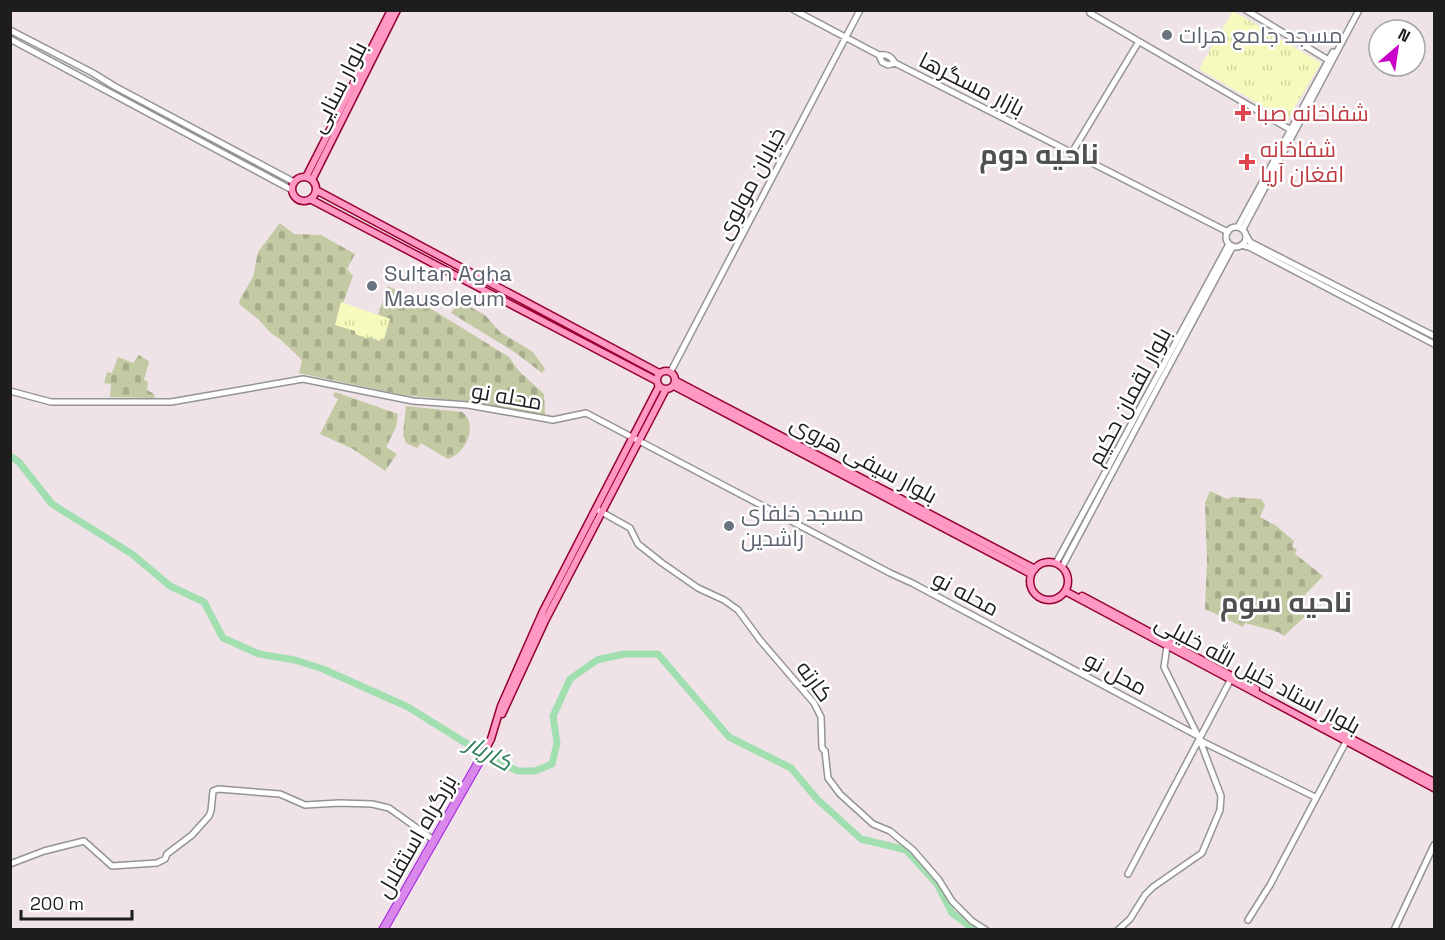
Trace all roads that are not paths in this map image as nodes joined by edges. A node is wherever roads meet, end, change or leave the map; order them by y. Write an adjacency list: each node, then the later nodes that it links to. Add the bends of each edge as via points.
1 (391, 10): 17 (main road, بلوار سنایی)
2 (397, 10): 17 (main road, بلوار سنایی)
3 (794, 10): 9 (street, بازار مسگرها)
4 (860, 10): 9 (street, خیابان مولوی)
5 (1245, 10): 12 (street)
6 (1357, 10): 12 (street)
7 (1091, 12): 11 (street)
8 (10, 30): 14 (street)
9 (844, 38): 15 (street, بازار مسگرها, via 879,55 886,54 895,63); 32 (street, خیابان مولوی)
10 (10, 39): 16 (street)
11 (1138, 42): 13 (street); 15 (street)
12 (1330, 61): 13 (street); 22 (street)
13 (1291, 130): 22 (street)
14 (242, 153): 16 (street); 18 (street)
15 (1071, 154): 23 (street, بازار مسگرها)
16 (238, 161): 19 (street)
17 (309, 178): 18 (main road, via 299,177); 20 (main road)
18 (294, 182): 19 (main road)
19 (292, 190): 21 (main road, via 298,199)
20 (316, 190): 21 (main road); 26 (main road)
21 (310, 199): 27 (main road)
22 (1242, 231): 23 (street, via 1232,228); 25 (street, via 1245,242); 30 (street, via 1250,242)
23 (1228, 232): 24 (street, via 1226,238)
24 (1231, 245): 25 (street); 39 (street, بلوار لقمان حکیم)
25 (1241, 245): 31 (street)
26 (423, 247): 27 (main road); 28 (main road)
27 (418, 256): 29 (main road)
28 (550, 315): 29 (main road); 33 (main road)
29 (546, 323): 35 (main road)
30 (1434, 336)
31 (1434, 344)
32 (671, 371): 33 (main road); 34 (main road)
33 (659, 374): 35 (main road)
34 (675, 383): 35 (main road); 40 (main road, بلوار سیفی هروی)
35 (661, 386): 37 (main road)
36 (10, 392): 37 (street, محله نو, via 51,402 171,402 303,379 407,400 468,405 553,420 586,413)
37 (636, 438): 38 (main road); 42 (street, محله نو)
38 (598, 510): 47 (main road, via 543,611); 57 (street, کارته, via 630,528 638,544 662,563 738,610 814,703 821,717 828,778 840,794 873,824 890,831 913,850 957,906)
39 (1061, 565): 40 (main road, via 1045,563); 41 (main road, via 1068,577)
40 (1033, 572): 41 (main road, via 1031,588 1041,598 1052,600)
41 (1066, 590): 43 (main road, بلوار استاد خلیل الله خلیلی); 44 (main road, بلوار استاد خلیل الله خلیلی)
42 (1018, 640): 45 (street, محل نو)
43 (1167, 646): 44 (main road, بلوار استاد خلیل الله خلیلی); 45 (street, via 1164,667)
44 (1232, 678): 45 (street); 46 (main road, بلوار استاد خلیل الله خلیلی)
45 (1199, 738): 50 (street, محل نو); 54 (street); 58 (street, via 1221,796 1220,810 1202,853 1153,887)
46 (1347, 739): 48 (main road, بلوار استاد خلیل الله خلیلی); 49 (main road, بلوار استاد خلیل الله خلیلی); 50 (street)
47 (480, 760): 51 (highway, بزرگراه استقلال)
48 (1434, 782)
49 (1434, 788)
50 (1315, 797): 55 (street)
51 (435, 841): 53 (street, via 389,808 339,802 305,805 280,794 218,789 213,791 209,816 157,863 112,866 84,841); 56 (highway, بزرگراه استقلال)
52 (1434, 845): 59 (street)
53 (10, 864)
54 (1128, 874)
55 (1248, 920)
56 (383, 930)
57 (986, 930)
58 (1118, 930)
59 (1394, 930)

